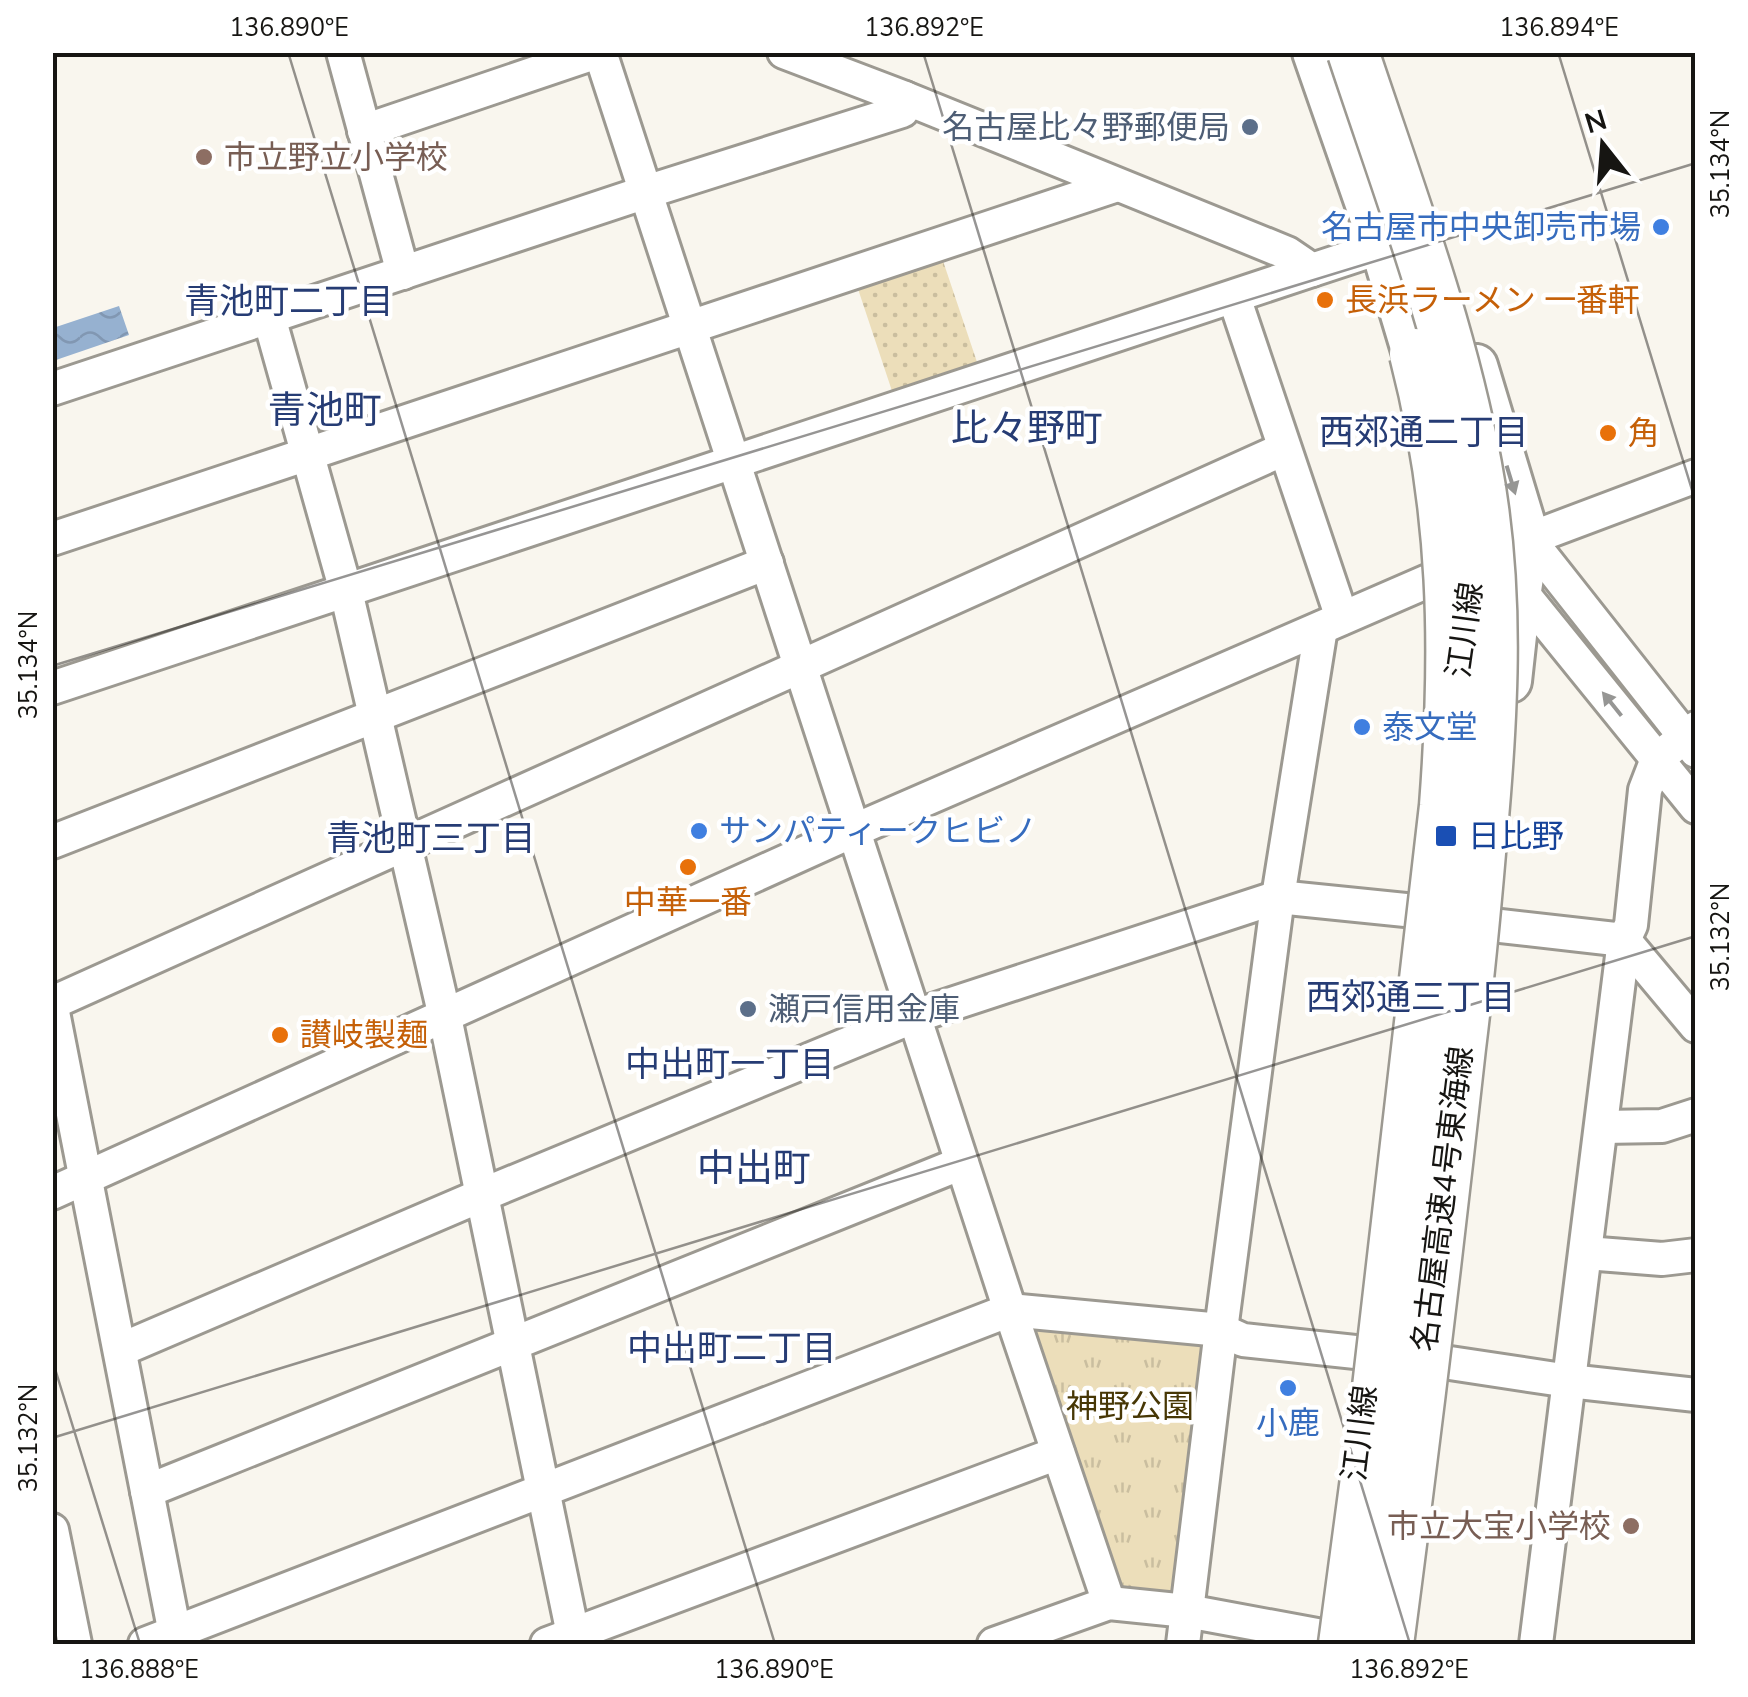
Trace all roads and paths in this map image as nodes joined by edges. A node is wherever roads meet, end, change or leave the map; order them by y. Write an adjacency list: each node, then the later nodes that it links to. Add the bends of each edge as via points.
1 (342, 52): 8 (street)
2 (598, 52): 8 (street); 10 (street)
3 (784, 52): 7 (street)
4 (1317, 52): 11 (main road, 江川線); 70 (highway, 名古屋高速4号東海線, bridge, via 1423,383 1441,471 1452,615 1445,806)
5 (1353, 52): 74 (highway, 名古屋高速4号東海線, bridge, via 1437,305 1464,411 1486,540 1493,659 1472,944)
6 (1377, 52): 22 (main road, 江川線, one-way to 22)
7 (905, 98): 9 (street); 10 (street, via 902,111)
8 (364, 130): 13 (street)
9 (1117, 185): 12 (street, via 1288,253); 16 (street)
10 (646, 192): 13 (street); 16 (street)
11 (1382, 247): 12 (street); 24 (main road, 江川線)
12 (1312, 270): 14 (street)
13 (403, 273): 15 (street)
14 (1234, 297): 18 (street); 20 (street)
15 (269, 317): 17 (street); 19 (street)
16 (690, 328): 19 (street); 20 (street)
17 (52, 389)
18 (1284, 449): 28 (street); 29 (street)
19 (308, 454): 23 (street); 27 (street)
20 (735, 464): 25 (street); 27 (street)
21 (1696, 476): 22 (street)
22 (1528, 538): 24 (street); 26 (main road, 江川線); 32 (street)
23 (52, 539)
24 (1475, 560): 26 (street); 28 (street); 39 (main road, 江川線)
25 (767, 562): 29 (street); 31 (street)
26 (1520, 590): 33 (street, one-way to 26); 40 (main road, 江川線)
27 (346, 591): 30 (street); 31 (street)
28 (1331, 622): 35 (street); 38 (street)
29 (801, 666): 35 (street); 37 (street)
30 (52, 688)
31 (375, 716): 36 (street); 37 (street)
32 (1692, 739): 33 (street)
33 (1656, 760): 34 (street); 41 (street, via 1645,790)
34 (1696, 807)
35 (854, 830): 43 (street); 44 (street)
36 (52, 842)
37 (405, 844): 42 (street); 43 (street)
38 (1278, 897): 39 (street); 44 (street); 55 (street)
39 (1426, 912): 58 (main road, 江川線)
40 (1483, 924): 41 (street); 59 (main road, 江川線)
41 (1624, 940): 45 (street); 47 (street)
42 (52, 1005): 49 (street)
43 (445, 1016): 49 (street); 51 (street)
44 (914, 1016): 48 (street); 51 (street)
45 (1696, 1026)
46 (1696, 1116): 47 (street, via 1662,1126)
47 (1602, 1127): 52 (street)
48 (962, 1163): 54 (street); 56 (street)
49 (86, 1178): 50 (street); 57 (street)
50 (52, 1193)
51 (482, 1195): 56 (street); 57 (street)
52 (1586, 1253): 53 (street); 60 (street)
53 (1696, 1255)
54 (1010, 1310): 55 (street); 62 (street); 63 (street)
55 (1221, 1330): 58 (street, via 1243,1340); 67 (street)
56 (513, 1343): 63 (street); 64 (street)
57 (120, 1350): 64 (street)
58 (1370, 1354): 59 (street); 70 (main road, 江川線)
59 (1430, 1360): 60 (street); 74 (main road, 江川線)
60 (1569, 1380): 61 (street); 75 (street)
61 (1696, 1395)
62 (1058, 1453): 66 (street); 69 (street)
63 (543, 1489): 68 (street); 69 (street)
64 (147, 1491): 68 (street)
65 (52, 1530): 71 (street)
66 (1109, 1603): 67 (street); 72 (street)
67 (1187, 1611): 70 (street); 73 (street)
68 (166, 1641)
69 (565, 1641)
70 (1343, 1643)
71 (75, 1644)
72 (994, 1644)
73 (1183, 1644)
74 (1390, 1644)
75 (1536, 1644)

